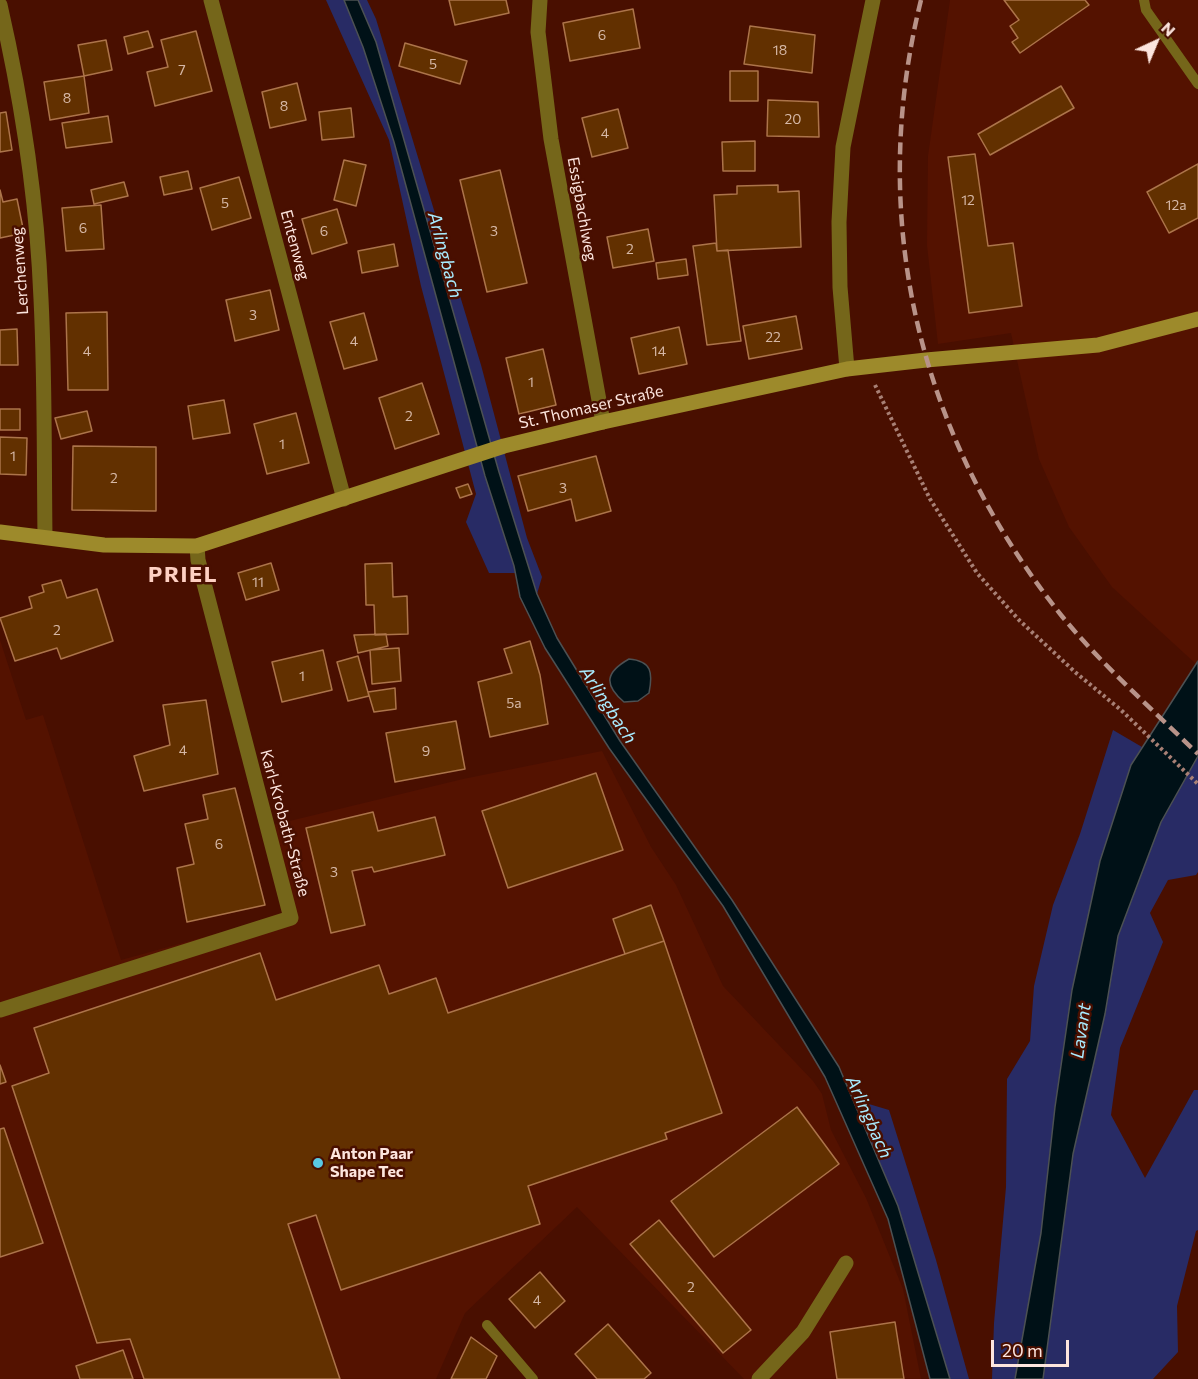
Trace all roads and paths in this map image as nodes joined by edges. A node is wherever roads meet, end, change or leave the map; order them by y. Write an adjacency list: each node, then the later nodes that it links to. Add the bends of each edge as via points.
1 (211, 0): 11 (street, Entenweg)
2 (540, 0): 10 (street, Essigbachlweg, via 538,32 551,139)
3 (873, 0): 8 (street, via 843,147 840,287)
4 (1144, 0): 6 (lane, via 1146,10)
5 (0, 5): 13 (street, Lerchenweg, via 16,74 37,247)
6 (1198, 84)
7 (1198, 319): 8 (main road, St. Thomaser Straße, via 1098,345)
8 (847, 369): 10 (main road, St. Thomaser Straße)
9 (864, 387): 15 (path, via 875,385 930,499 977,573 1019,620)
10 (603, 422): 11 (main road, St. Thomaser Straße, via 504,446)
11 (344, 498): 14 (main road, St. Thomaser Straße)
12 (0, 532): 13 (main road, St. Thomaser Straße)
13 (45, 537): 14 (main road, St. Thomaser Straße, via 104,545)
14 (197, 546): 16 (street, Karl-Krobath-Straße, via 291,918)
15 (1198, 784)
16 (0, 1010)
17 (846, 1263): 20 (street, via 802,1332)
18 (487, 1325): 19 (lane)
19 (533, 1379)
20 (759, 1379)

